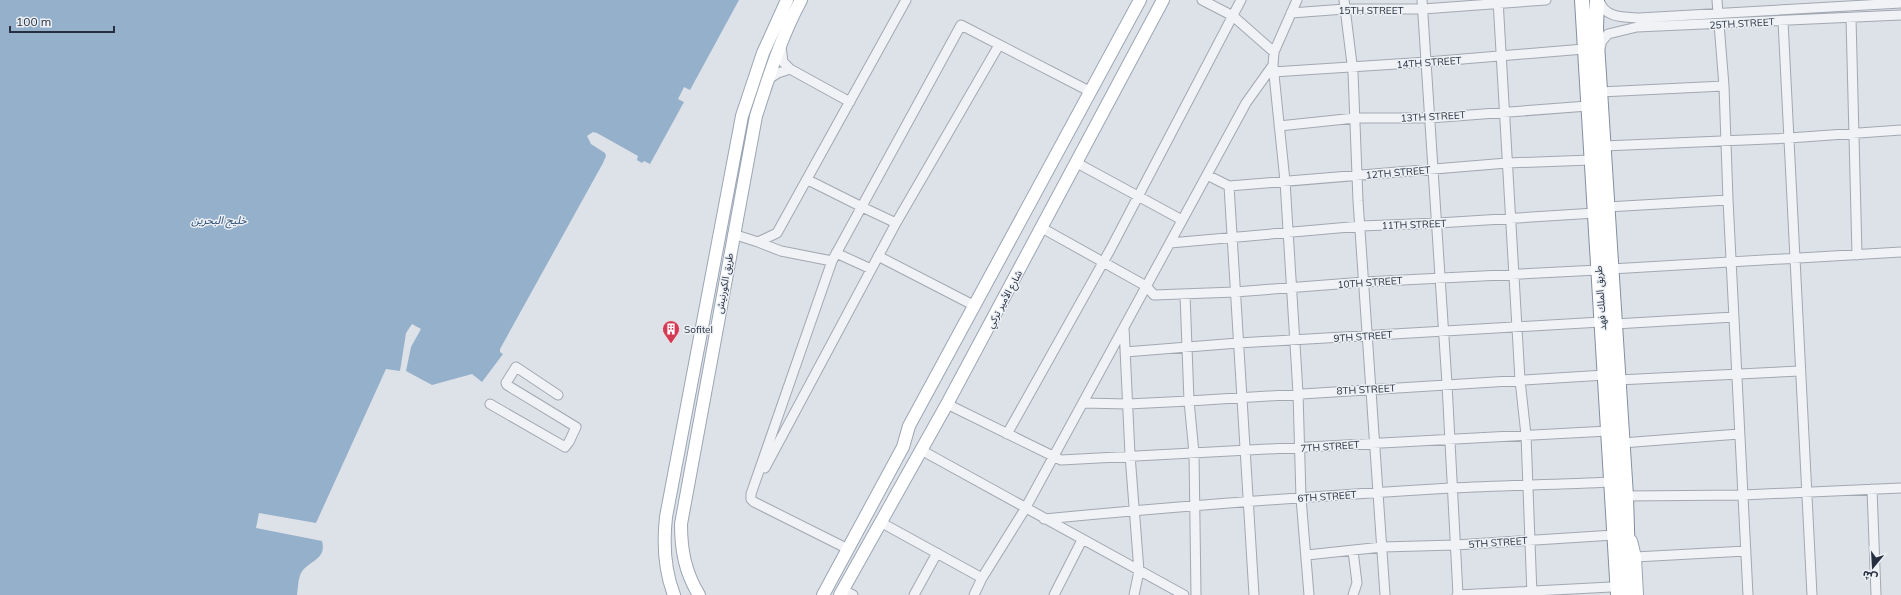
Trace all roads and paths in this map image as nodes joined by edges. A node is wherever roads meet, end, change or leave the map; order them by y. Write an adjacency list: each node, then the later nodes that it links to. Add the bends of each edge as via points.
1 (787, 0): 166 (main road, طريق الكورنيش, via 763,54 742,116 666,517 664,542 667,574)
2 (801, 0): 27 (main road, طريق الكورنيش)
3 (906, 0): 41 (street)
4 (1140, 0): 39 (main road)
5 (1163, 0): 53 (main road, شارع الأمير تركي)
6 (1202, 0): 22 (street)
7 (1241, 0): 22 (street)
8 (1297, 0): 19 (street)
9 (1546, 0): 13 (street, 15TH STREET)
10 (1582, 0): 29 (highway, طريق الملك فهد)
11 (1598, 0): 25 (street, 25TH STREET, via 1605,11); 32 (highway, طريق الملك فهد, via 1596,28)
12 (1717, 0): 20 (street)
13 (1498, 2): 18 (street, 15TH STREET); 31 (street)
14 (1851, 3): 15 (street, 25TH STREET); 16 (street, 25TH STREET)
15 (1901, 3)
16 (1783, 4): 20 (street, 25TH STREET)
17 (1345, 5): 18 (street, 15TH STREET); 19 (street, 15TH STREET); 34 (street)
18 (1422, 5): 33 (street)
19 (1291, 13): 30 (street)
20 (1718, 13): 25 (street, 25TH STREET)
21 (1901, 15): 23 (street, 25TH STREET)
22 (1232, 16): 30 (street); 61 (street)
23 (1851, 18): 24 (street, 25TH STREET); 48 (street)
24 (1783, 21): 26 (street, 25TH STREET); 49 (street)
25 (1638, 22): 26 (street, 25TH STREET); 32 (street, 25TH STREET, via 1608,34 1602,41)
26 (1719, 24): 38 (street)
27 (781, 42): 35 (street, via 783,62); 37 (main road, طريق الكورنيش)
28 (999, 45): 39 (street); 63 (street, via 962,25); 67 (street)
29 (1584, 49): 31 (street, 14TH STREET); 42 (highway, طريق الملك فهد)
30 (1274, 52): 36 (street)
31 (1502, 55): 33 (street, 14TH STREET); 43 (street)
32 (1599, 56): 40 (highway, طريق الملك فهد)
33 (1427, 62): 34 (street, 14TH STREET); 45 (street)
34 (1352, 67): 36 (street, 14TH STREET); 44 (street)
35 (790, 69): 37 (street); 41 (street)
36 (1273, 69): 46 (street); 56 (street, via 1246,103)
37 (767, 80): 72 (main road, طريق الكورنيش, via 756,116)
38 (1724, 86): 40 (street); 50 (street)
39 (1091, 92): 92 (main road)
40 (1600, 92): 51 (highway, طريق الملك فهد)
41 (850, 102): 58 (street)
42 (1588, 106): 43 (street, 13TH STREET); 52 (highway, طريق الملك فهد)
43 (1505, 111): 45 (street, 13TH STREET); 54 (street)
44 (1355, 118): 45 (street, 13TH STREET); 46 (street, 13TH STREET); 57 (street)
45 (1430, 118): 55 (street)
46 (1279, 126): 59 (street)
47 (1901, 130): 48 (street)
48 (1854, 134): 49 (street); 77 (street)
49 (1789, 138): 50 (street); 80 (street)
50 (1725, 140): 51 (street); 62 (street)
51 (1604, 146): 64 (highway, طريق الملك فهد)
52 (1591, 160): 54 (street, 12TH STREET); 64 (highway, طريق الملك فهد)
53 (1077, 163): 61 (street); 70 (main road, شارع الأمير تركي)
54 (1507, 163): 55 (street, 12TH STREET); 65 (street)
55 (1434, 169): 57 (street, 12TH STREET); 68 (street)
56 (1207, 176): 60 (street); 66 (street)
57 (1357, 176): 59 (street, 12TH STREET); 69 (street)
58 (808, 180): 63 (street); 74 (street, via 777,233)
59 (1285, 181): 60 (street, 12TH STREET); 71 (street)
60 (1228, 186): 73 (street)
61 (1138, 196): 66 (street); 81 (street)
62 (1728, 200): 64 (street, 11TH STREET); 82 (street)
63 (862, 207): 67 (street); 79 (street)
64 (1601, 210): 65 (street, 11TH STREET); 84 (highway, طريق الملك فهد)
65 (1512, 218): 68 (street, 11TH STREET); 85 (street)
66 (1182, 220): 75 (street)
67 (896, 223): 78 (street)
68 (1438, 223): 69 (street, 11TH STREET); 86 (street)
69 (1361, 226): 71 (street, 11TH STREET); 87 (street)
70 (1042, 228): 81 (street); 116 (main road, شارع الأمير تركي)
71 (1288, 232): 73 (street, 11TH STREET); 89 (street)
72 (733, 234): 74 (street); 167 (main road, طريق الكورنيش, via 681,524 682,552)
73 (1233, 238): 75 (street, 11TH STREET); 90 (street)
74 (758, 242): 79 (street, via 781,251)
75 (1170, 243): 88 (street)
76 (1901, 252): 77 (street, 10TH STREET)
77 (1857, 255): 80 (street, 10TH STREET)
78 (878, 256): 83 (street); 92 (street)
79 (834, 257): 83 (street); 139 (street)
80 (1796, 259): 82 (street, 10TH STREET); 103 (street)
81 (1103, 262): 88 (street); 119 (street)
82 (1731, 263): 84 (street, 10TH STREET); 93 (street)
83 (871, 269): 139 (street)
84 (1604, 269): 85 (street, 10TH STREET); 94 (highway, طريق الملك فهد)
85 (1514, 274): 86 (street, 10TH STREET); 96 (street)
86 (1441, 277): 87 (street, 10TH STREET); 97 (street)
87 (1364, 282): 89 (street, 10TH STREET); 98 (street)
88 (1146, 286): 91 (street, 10TH STREET, via 1154,295); 95 (street)
89 (1292, 288): 90 (street, 10TH STREET); 99 (street)
90 (1235, 292): 91 (street, 10TH STREET); 100 (street)
91 (1185, 294): 101 (street)
92 (975, 306): 125 (main road, via 909,426)
93 (1734, 317): 94 (street, 9TH STREET); 104 (street)
94 (1608, 323): 96 (street, 9TH STREET); 105 (highway, طريق الملك فهد); 107 (highway, طريق الملك فهد)
95 (1124, 326): 102 (street); 114 (street)
96 (1517, 327): 97 (street, 9TH STREET); 106 (street)
97 (1444, 330): 98 (street, 9TH STREET); 108 (street)
98 (1368, 336): 99 (street, 9TH STREET); 109 (street)
99 (1295, 340): 100 (street, 9TH STREET); 110 (street)
100 (1238, 343): 101 (street, 9TH STREET); 112 (street)
101 (1187, 347): 102 (street, 9TH STREET); 113 (street)
102 (1125, 352): 117 (street)
103 (1800, 371): 104 (street); 137 (street)
104 (1736, 374): 107 (street); 120 (street)
105 (1605, 375): 106 (street, 8TH STREET); 118 (highway, طريق الملك فهد)
106 (1520, 380): 108 (street, 8TH STREET); 121 (street)
107 (1618, 380): 124 (highway, طريق الملك فهد)
108 (1447, 384): 109 (street, 8TH STREET); 122 (street)
109 (1371, 389): 110 (street, 8TH STREET); 123 (street)
110 (1298, 393): 112 (street, 8TH STREET); 126 (street)
111 (558, 394): 115 (street, via 516,367 506,383 576,426 565,448)
112 (1241, 397): 113 (street, 8TH STREET); 127 (street)
113 (1189, 401): 117 (street, 8TH STREET); 129 (street)
114 (1082, 403): 117 (street, 8TH STREET); 131 (street)
115 (490, 404)
116 (947, 404): 119 (street); 128 (main road, شارع الأمير تركي)
117 (1128, 404): 130 (street)
118 (1608, 431): 121 (street, 7TH STREET); 132 (highway, طريق الملك فهد)
119 (1007, 434): 131 (street)
120 (1740, 434): 124 (street); 140 (street)
121 (1526, 435): 122 (street, 7TH STREET); 133 (street)
122 (1450, 439): 123 (street, 7TH STREET); 134 (street)
123 (1375, 442): 126 (street, 7TH STREET); 138 (street)
124 (1622, 443): 141 (highway, طريق الملك فهد)
125 (902, 447): 128 (main road); 155 (main road)
126 (1300, 448): 127 (street, 7TH STREET); 142 (street)
127 (1244, 450): 129 (street, 7TH STREET); 143 (street)
128 (919, 453): 145 (street); 148 (main road, شارع الأمير تركي)
129 (1194, 453): 130 (street, 7TH STREET); 144 (street)
130 (1130, 455): 131 (street, 7TH STREET, via 1061,460); 146 (street)
131 (1053, 457): 145 (street)
132 (1611, 482): 133 (street, 6TH STREET); 152 (highway, طريق الملك فهد)
133 (1528, 486): 134 (street, 6TH STREET); 151 (street)
134 (1452, 488): 138 (street, 6TH STREET); 153 (street)
135 (1901, 488): 136 (street)
136 (1872, 489): 137 (street); 184 (street)
137 (1806, 492): 140 (street); 183 (street)
138 (1378, 493): 142 (street, 6TH STREET); 154 (street)
139 (751, 494): 155 (street, via 754,502)
140 (1743, 495): 141 (street); 157 (street)
141 (1626, 496): 149 (highway, طريق الملك فهد)
142 (1301, 498): 143 (street, 6TH STREET); 159 (street)
143 (1247, 502): 144 (street, 6TH STREET); 175 (street)
144 (1195, 506): 146 (street, 6TH STREET); 174 (street)
145 (1025, 508): 147 (street); 162 (street)
146 (1134, 511): 147 (street, 6TH STREET); 161 (street)
147 (1044, 519): 150 (street)
148 (882, 523): 158 (street); 164 (main road, شارع الأمير تركي)
149 (1626, 523): 160 (main road); 180 (highway, طريق الملك فهد)
150 (1082, 540): 161 (street); 171 (street)
151 (1529, 540): 152 (street, 5TH STREET); 153 (street, 5TH STREET); 165 (street)
152 (1614, 542): 163 (highway, طريق الملك فهد)
153 (1455, 545): 154 (street, 5TH STREET); 179 (street)
154 (1382, 547): 156 (street, 5TH STREET); 178 (street)
155 (848, 549): 168 (main road)
156 (1353, 551): 159 (street, 5TH STREET); 177 (street, via 1357,583)
157 (1746, 551): 160 (street); 182 (street)
158 (937, 553): 162 (street); 169 (street)
159 (1307, 555): 176 (street)
160 (1635, 557): 181 (main road)
161 (1139, 571): 172 (street); 173 (street)
162 (982, 578): 170 (street)
163 (1614, 592): 165 (street)
164 (845, 593)
165 (1532, 593): 179 (street)
166 (674, 595)
167 (699, 595)
168 (823, 595)
169 (914, 595)
170 (974, 595)
171 (1055, 595)
172 (1134, 595)
173 (1184, 595)
174 (1196, 595)
175 (1254, 595)
176 (1309, 595)
177 (1353, 595)
178 (1385, 595)
179 (1457, 595)
180 (1629, 595)
181 (1637, 595)
182 (1748, 595)
183 (1812, 595)
184 (1876, 595)

